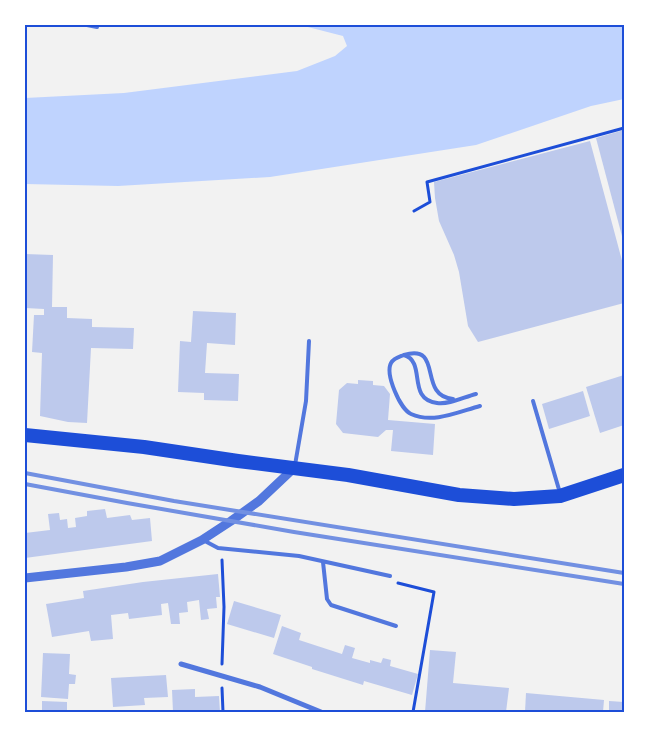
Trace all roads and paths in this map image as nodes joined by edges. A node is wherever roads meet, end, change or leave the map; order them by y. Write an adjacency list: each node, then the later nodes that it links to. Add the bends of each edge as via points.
1 (87, 25): 2 (lane)
2 (97, 27)
3 (624, 128): 4 (path, via 427,182 430,202)
4 (414, 211)
5 (309, 341): 12 (lane, via 306,401)
6 (404, 356): 8 (lane, via 418,353 424,356 438,395); 8 (lane, via 415,364 420,393 427,400 438,404); 10 (lane, via 392,362 390,372 397,399 410,414 436,418)
7 (476, 394): 8 (lane)
8 (458, 400)
9 (533, 401): 14 (lane)
10 (480, 406)
11 (25, 435): 12 (highway, via 144,447)
12 (294, 468): 14 (highway, via 459,495 514,499); 15 (street, via 259,501)
13 (624, 475): 14 (highway)
14 (560, 496)
15 (202, 540): 17 (lane, via 218,548 299,556); 19 (street, via 160,561)
16 (222, 562): 22 (path)
17 (323, 562): 18 (lane); 20 (lane, via 327,599 331,605)
18 (390, 576): 25 (path, via 399,584 434,592)
19 (25, 578)
20 (396, 626)
21 (181, 664): 22 (street)
22 (222, 676): 23 (path); 24 (street, via 260,687)
23 (223, 712)
24 (321, 712)
25 (413, 712)

